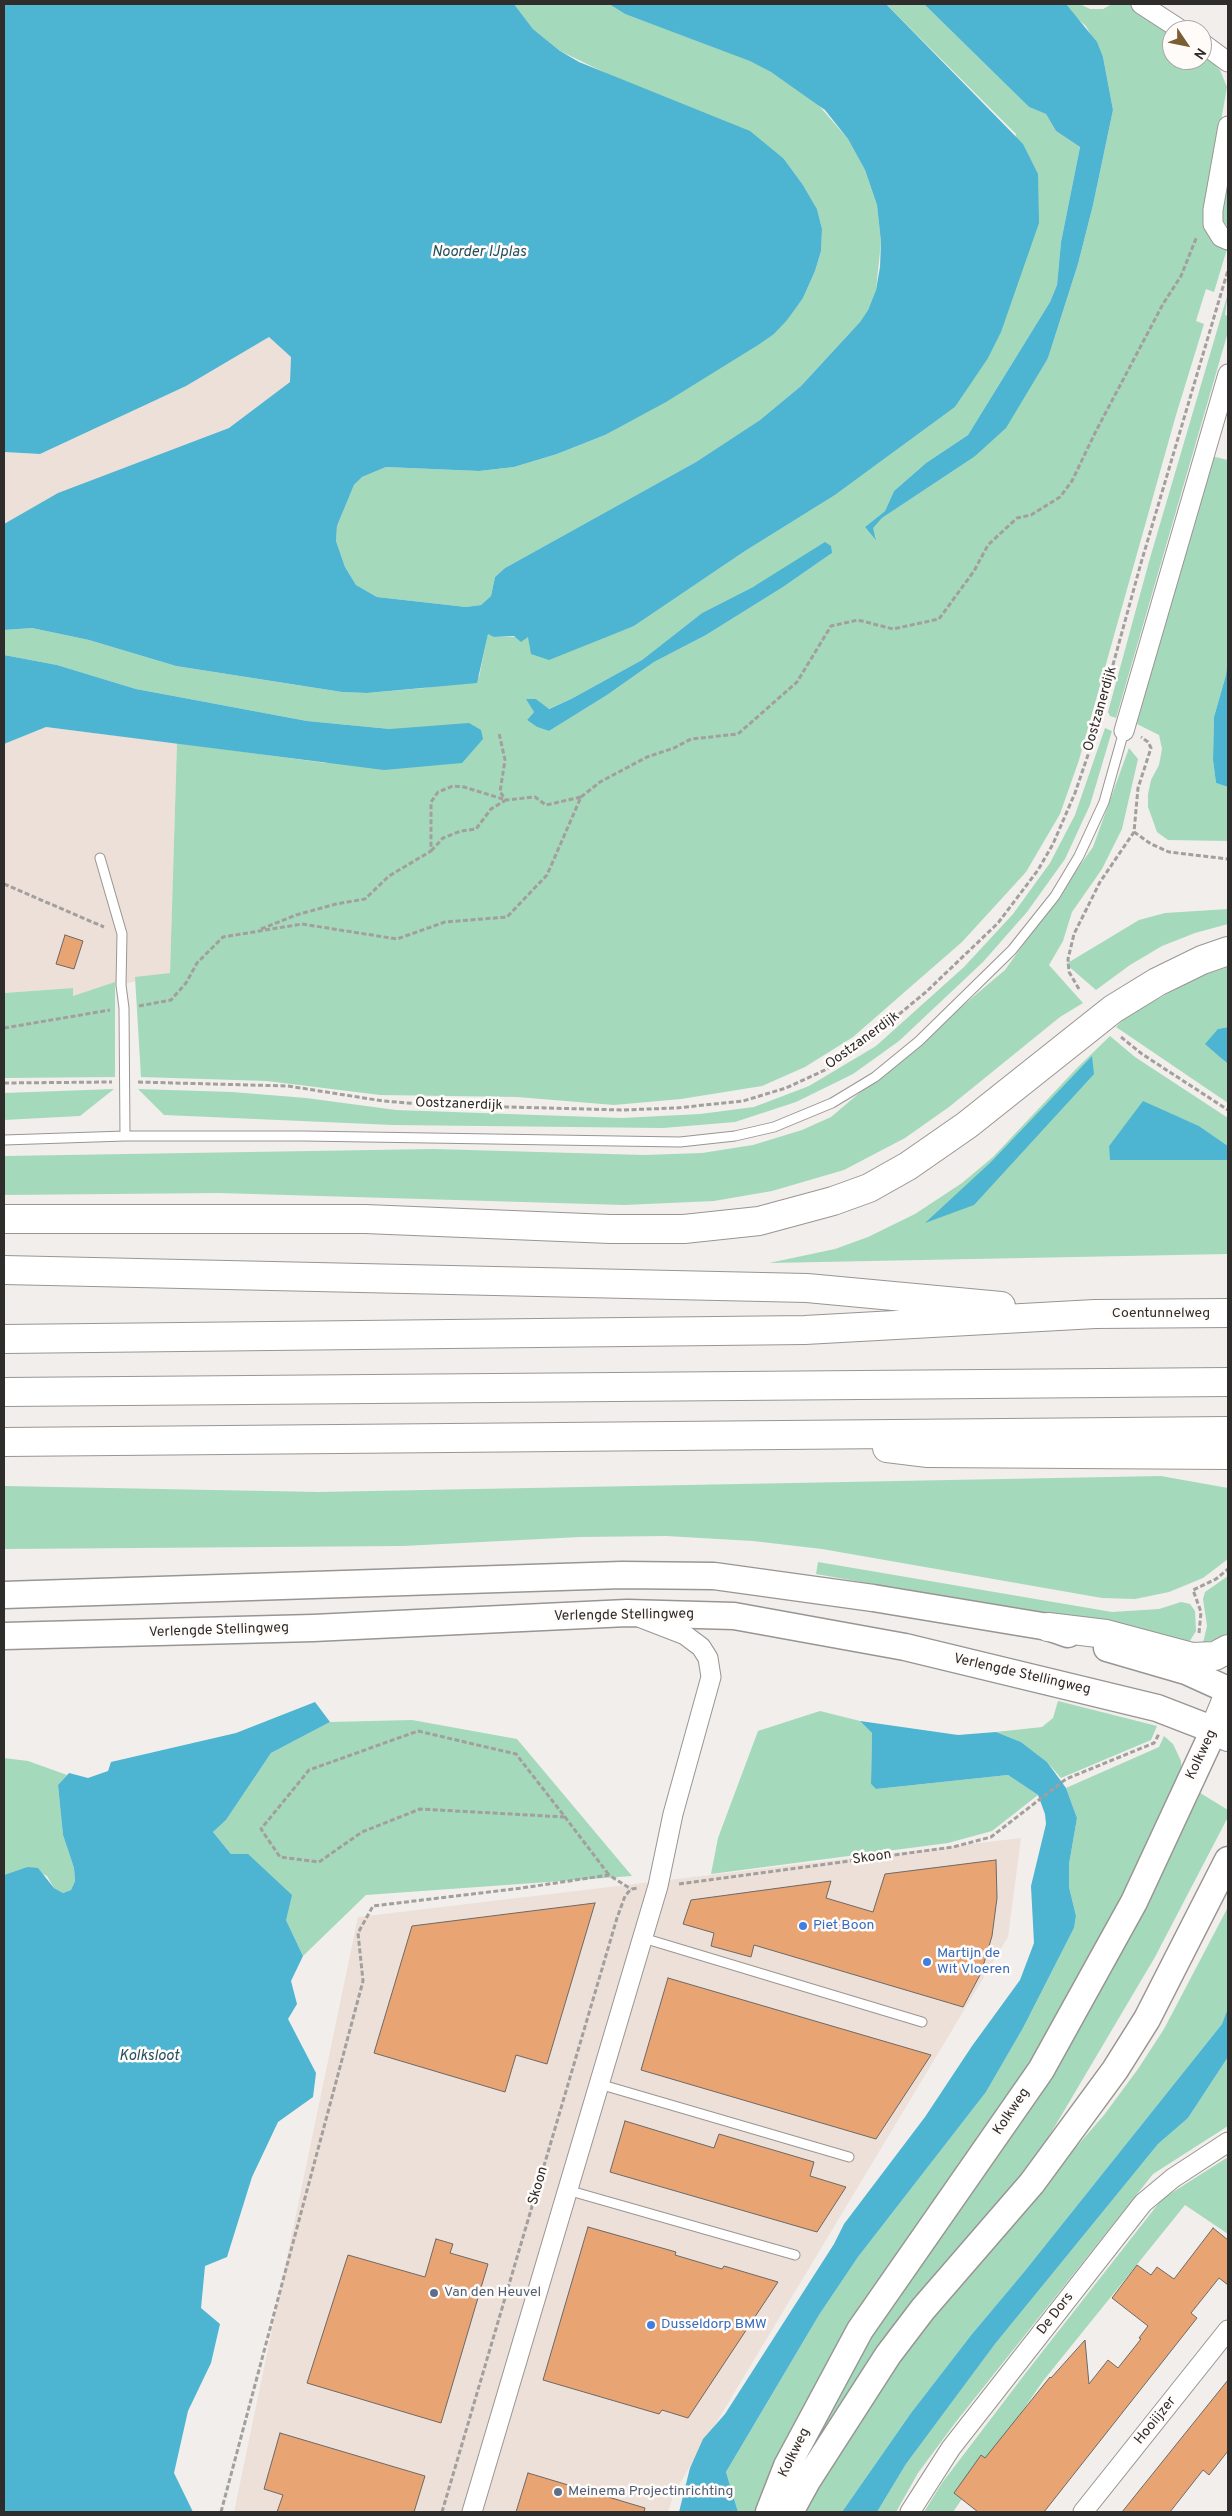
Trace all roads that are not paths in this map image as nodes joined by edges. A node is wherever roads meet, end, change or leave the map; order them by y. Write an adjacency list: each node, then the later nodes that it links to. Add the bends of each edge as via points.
1 (1142, 4): 2 (street)
2 (1166, 20)
3 (1212, 50): 4 (street)
4 (1228, 62)
5 (1228, 126): 6 (street, via 1213,210 1213,224 1221,237)
6 (1228, 240)
7 (1228, 374): 8 (street, Oostzanerdijk)
8 (1124, 731): 11 (lane, Oostzanerdijk, via 1094,828 1035,923 974,988 893,1063 853,1091 805,1115 774,1127 735,1136 680,1142)
9 (100, 858): 11 (lane, via 122,934)
10 (1228, 951): 13 (main road, via 1164,978 1113,1008 966,1125 908,1166 869,1188 759,1221 684,1229 610,1229 365,1219)
11 (125, 1136): 12 (lane, Oostzanerdijk)
12 (4, 1140)
13 (4, 1219)
14 (4, 1270): 15 (main road, via 807,1288)
15 (1095, 1314): 16 (main road, Coentunnelweg); 17 (main road, via 805,1330)
16 (1228, 1314)
17 (4, 1339)
18 (1228, 1382): 19 (main road)
19 (4, 1392)
20 (1228, 1431): 21 (main road)
21 (779, 1435): 22 (main road); 23 (main road, via 928,1453)
22 (4, 1442)
23 (1228, 1455)
24 (4, 1595): 26 (main road, via 622,1575 714,1576)
25 (627, 1613): 27 (main road, Verlengde Stellingweg, via 304,1628); 31 (main road, Verlengde Stellingweg, via 734,1616 904,1647 1157,1708); 33 (street, Skoon, via 685,1635 701,1646 708,1658 711,1677)
26 (1048, 1627): 28 (main road, via 1106,1634 1192,1657 1215,1656); 29 (main road, via 1186,1671)
27 (4, 1636)
28 (1228, 1649)
29 (1228, 1690)
30 (1228, 1696): 31 (main road, Kolkweg)
31 (1221, 1733): 42 (main road, Kolkweg, via 1134,1902 1041,2070 860,2330 787,2466)
32 (1228, 1860): 43 (main road, Kolkweg, via 1147,2018 1115,2070 1032,2183 923,2309 888,2355)
33 (643, 1938): 34 (lane); 35 (street, Skoon)
34 (922, 2022)
35 (598, 2084): 37 (lane); 38 (street, Skoon)
36 (1228, 2142): 44 (street, De Dors, via 1173,2178 1143,2203 950,2448)
37 (849, 2157)
38 (567, 2190): 39 (lane); 41 (street, Skoon)
39 (795, 2255)
40 (1228, 2330): 45 (street, Hooiijzer)
41 (472, 2512)
42 (768, 2512)
43 (790, 2512)
44 (910, 2512)
45 (1083, 2512)

